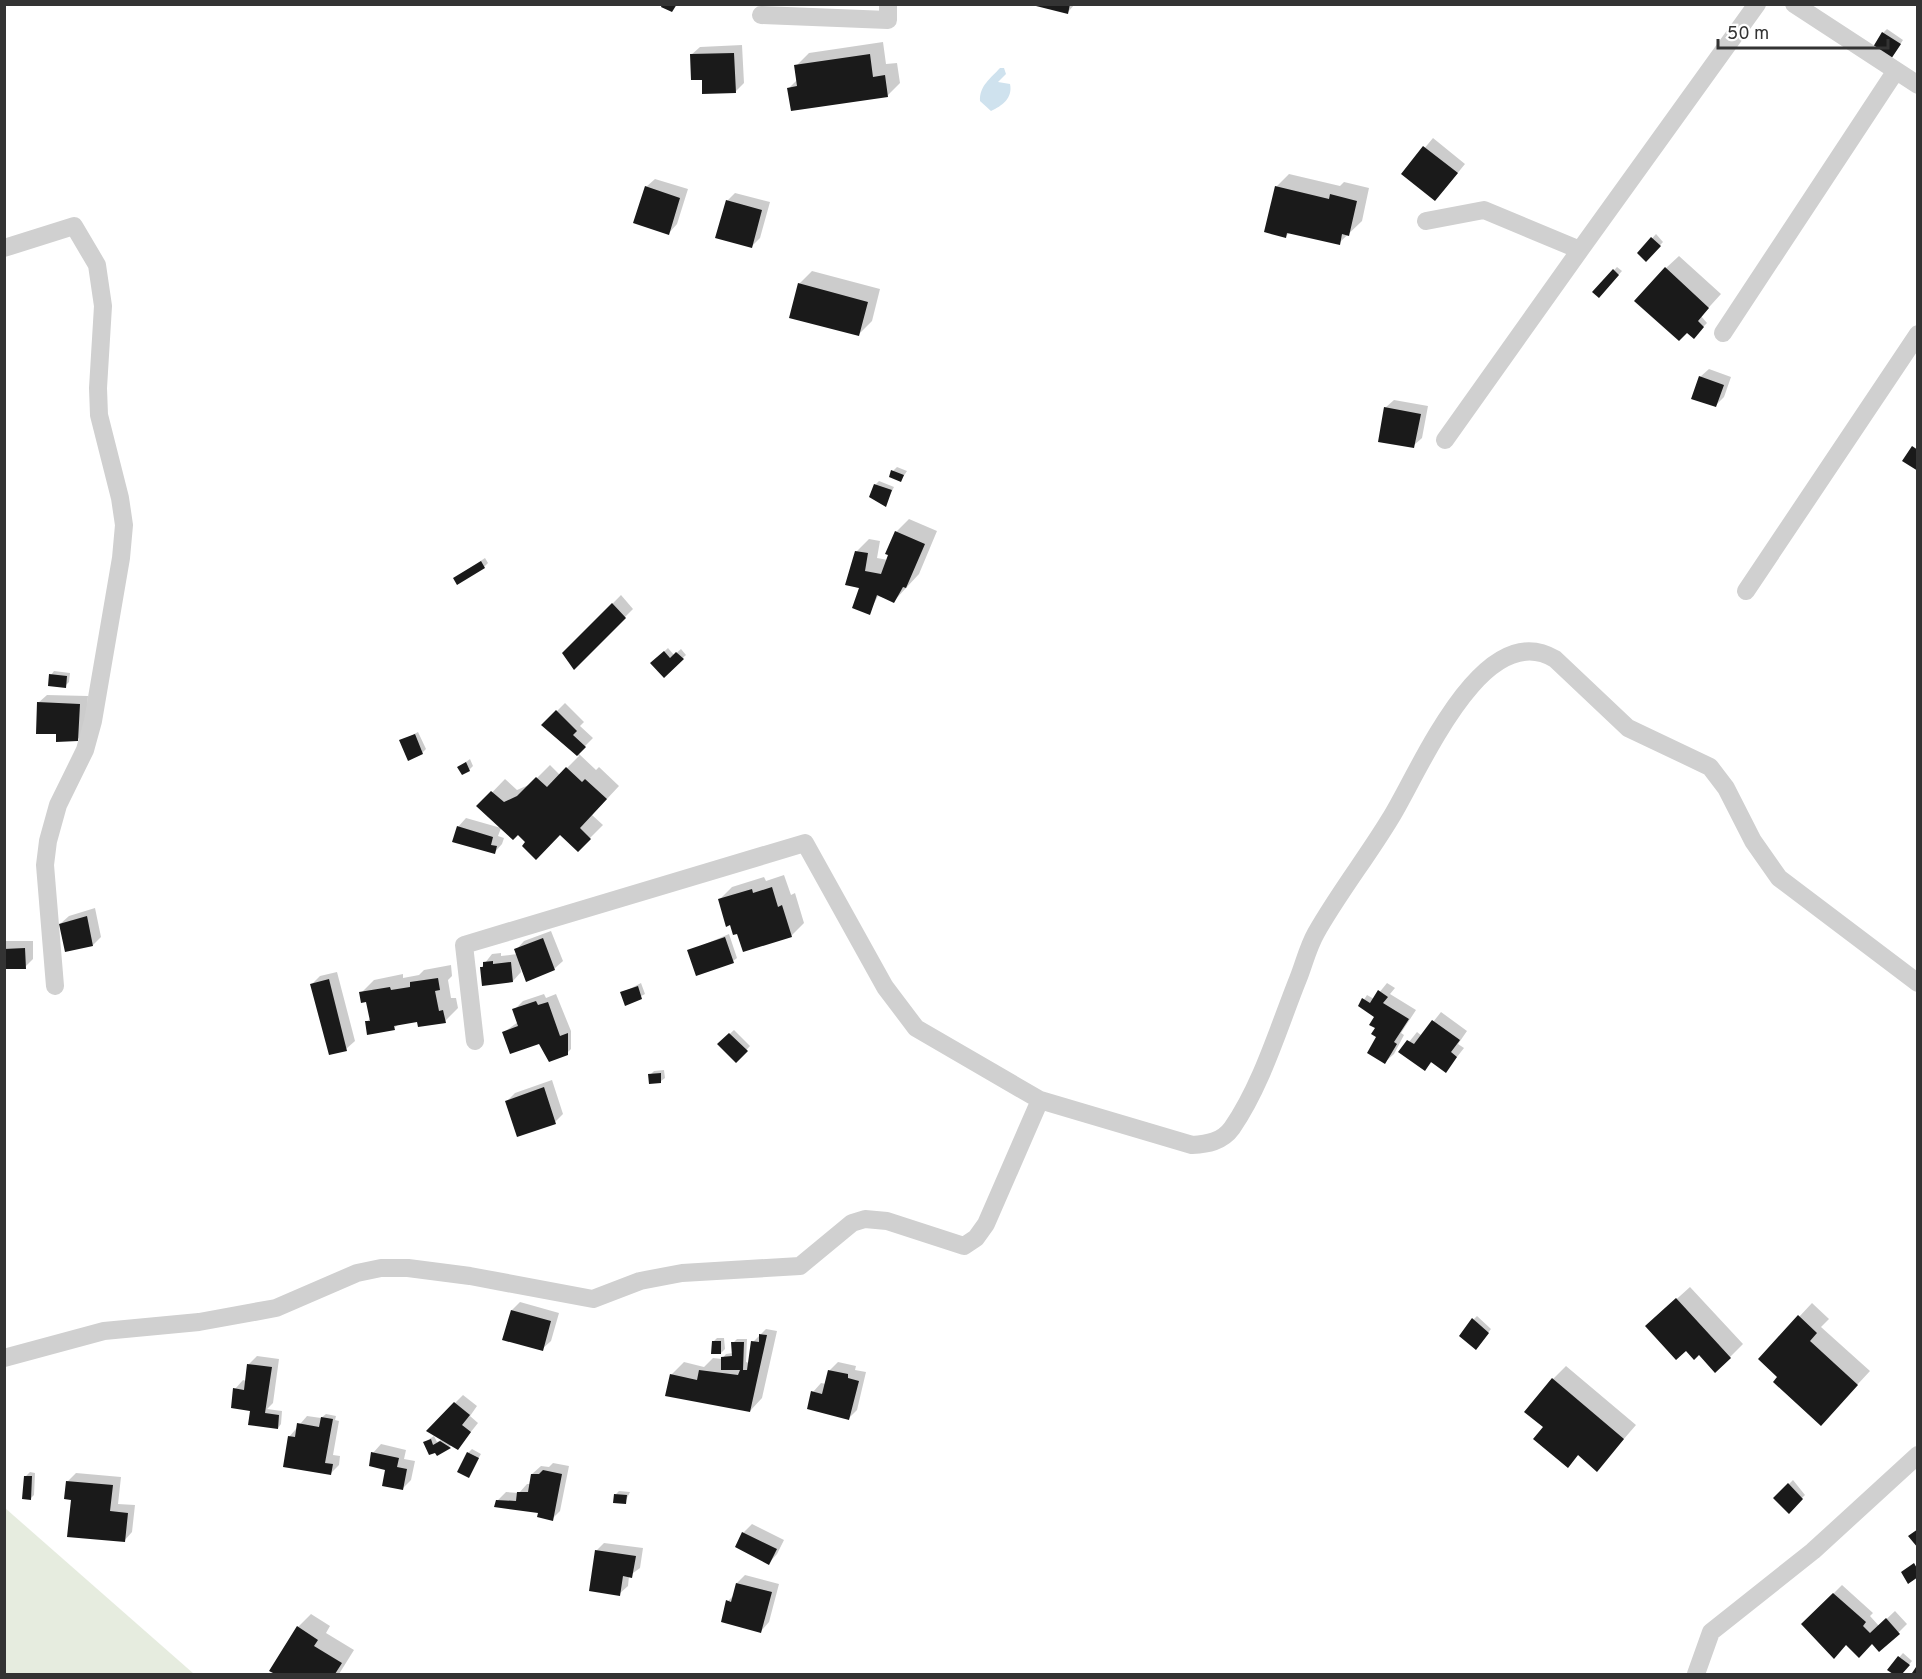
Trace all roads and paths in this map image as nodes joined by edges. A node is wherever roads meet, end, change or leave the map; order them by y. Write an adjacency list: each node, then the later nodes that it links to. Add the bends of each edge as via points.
1 (888, 4): 4 (street, via 888,20)
2 (1757, 4): 9 (street)
3 (1794, 4): 5 (street)
4 (761, 15)
5 (1895, 72): 6 (street); 10 (street)
6 (1917, 85)
7 (1426, 221): 9 (street, via 1484,210)
8 (4, 248): 15 (street, via 74,226 97,265 104,306 99,415 123,525 122,558 93,721 85,750 58,805 48,841 45,865)
9 (1580, 249): 12 (street)
10 (1723, 333)
11 (1917, 334): 13 (street)
12 (1445, 440)
13 (1746, 591)
14 (1917, 982): 17 (street, via 1779,878 1710,767 1628,728 1556,659 1527,650 1494,665 1471,686 1446,719 1391,817 1316,934 1262,1070 1231,1130 1214,1143 1192,1145)
15 (55, 986)
16 (474, 1041): 17 (street, via 464,945 806,843 885,987 916,1028)
17 (1040, 1100): 18 (street, via 986,1224 964,1246 887,1221 866,1219 852,1223 800,1266 682,1273 640,1281 593,1299 470,1276 381,1268 357,1273 276,1308 199,1322 104,1331)
18 (4, 1358)
19 (1917, 1455): 20 (street, via 1813,1551 1711,1632)
20 (1696, 1674)

